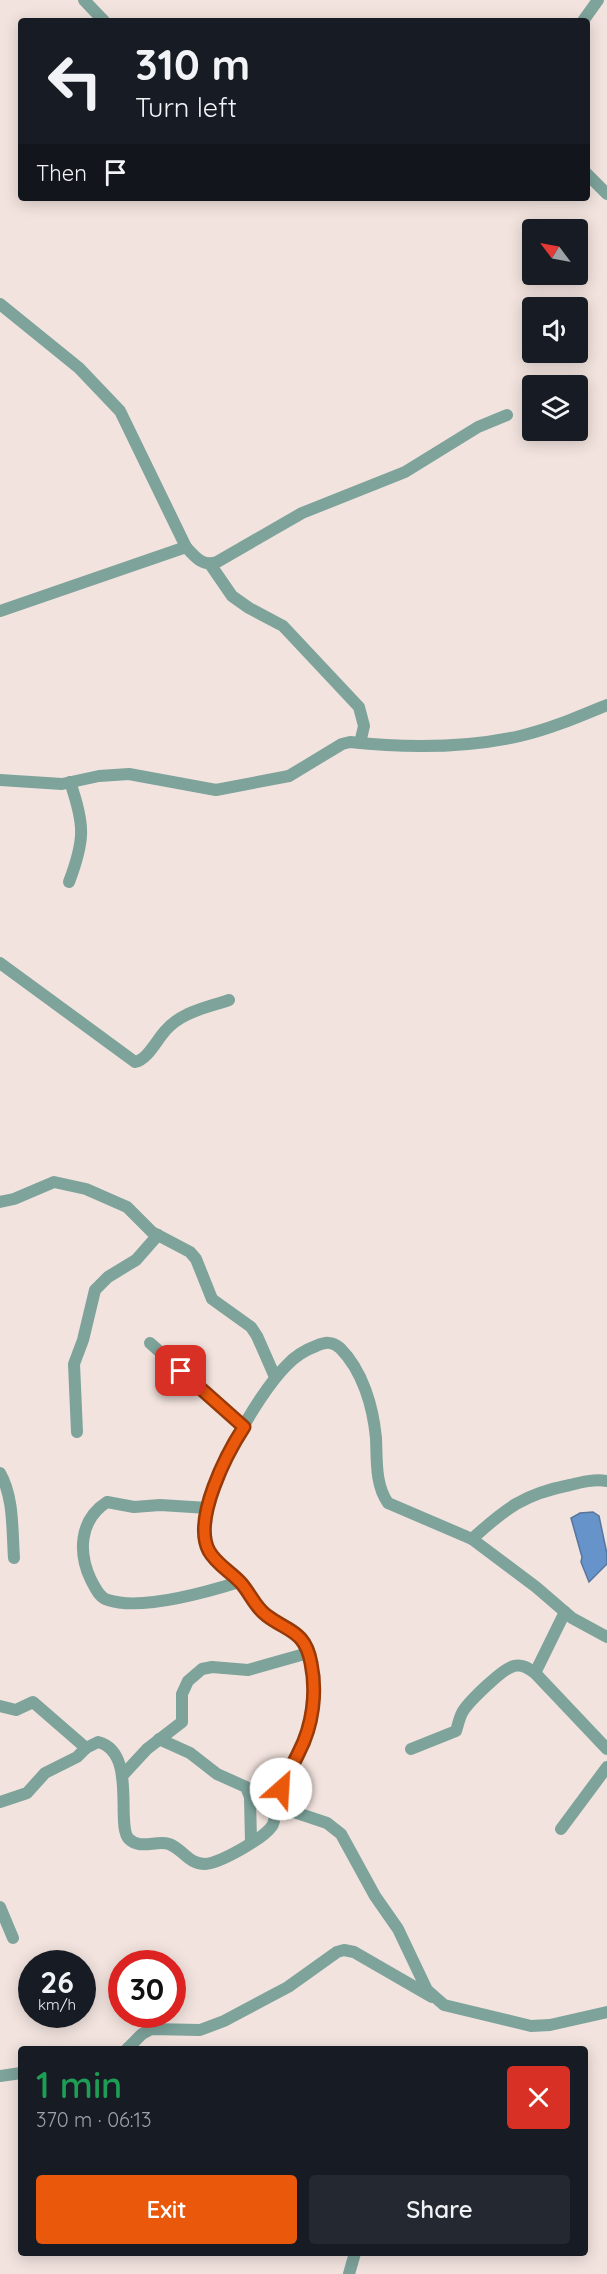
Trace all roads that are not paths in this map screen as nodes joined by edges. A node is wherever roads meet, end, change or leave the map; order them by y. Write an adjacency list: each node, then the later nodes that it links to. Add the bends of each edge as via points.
1 (84, 0): 3 (street)
2 (598, 0): 4 (street)
3 (101, 18)
4 (585, 18)
5 (590, 177): 6 (street)
6 (607, 194)
7 (0, 304): 9 (street, via 79,368 120,411)
8 (507, 416): 10 (street, via 478,427 405,472 302,513)
9 (186, 547): 10 (street, via 199,561); 11 (street)
10 (210, 564): 13 (street, via 232,596 283,626 359,707 364,726)
11 (0, 611)
12 (607, 705): 13 (street, via 519,736 427,745)
13 (360, 743): 15 (street, via 342,744 289,776 216,790 129,774)
14 (0, 780): 15 (street)
15 (70, 782): 16 (street, via 83,834)
16 (69, 882)
17 (0, 963): 18 (street, via 135,1062 179,1018)
18 (229, 1000)
19 (0, 1202): 20 (street, via 54,1182 64,1183 127,1206)
20 (158, 1235): 22 (street, via 196,1259 212,1299 251,1327); 24 (street, via 136,1260 95,1290 74,1364)
21 (150, 1343): 23 (street)
22 (275, 1377): 23 (street); 28 (street, via 313,1347 330,1342 337,1346 367,1393 384,1498 392,1506)
23 (244, 1427): 27 (street)
24 (77, 1432)
25 (0, 1473): 29 (street, via 8,1493)
26 (607, 1481): 28 (street, via 535,1492 500,1514)
27 (208, 1508): 30 (street, via 204,1537 209,1551); 30 (street, via 134,1507 107,1502 97,1510 84,1534 82,1557 89,1574 102,1597 124,1602 169,1600)
28 (472, 1539): 31 (street)
29 (14, 1558)
30 (239, 1581): 33 (street, via 267,1616 299,1636)
31 (565, 1612): 32 (street); 34 (street)
32 (607, 1637)
33 (308, 1653): 36 (street, via 248,1670 202,1669 188,1681 182,1694 182,1722); 43 (street, via 313,1675 311,1718)
34 (535, 1673): 38 (street, via 519,1665 507,1668 465,1709 456,1731); 39 (street)
35 (0, 1706): 37 (street, via 16,1710 33,1702)
36 (159, 1739): 41 (street); 45 (street, via 246,1787 250,1797)
37 (86, 1748): 41 (street, via 98,1742 107,1747); 42 (street, via 45,1773 27,1792)
38 (411, 1749)
39 (607, 1749)
40 (607, 1767): 44 (street)
41 (122, 1776): 45 (street, via 124,1834 132,1842 169,1844 191,1860 206,1864)
42 (0, 1802)
43 (276, 1806): 45 (street, via 273,1824); 48 (street, via 327,1823 341,1834)
44 (561, 1829)
45 (251, 1842)
46 (0, 1907): 47 (street)
47 (13, 1938)
48 (434, 1998): 49 (street, via 444,2005 531,2026); 50 (street, via 344,1950 288,1987 224,2021 200,2030 151,2029)
49 (607, 2012)
50 (130, 2046)
51 (18, 2073): 52 (street)
52 (0, 2076)
53 (354, 2256): 54 (street)
54 (349, 2274)

